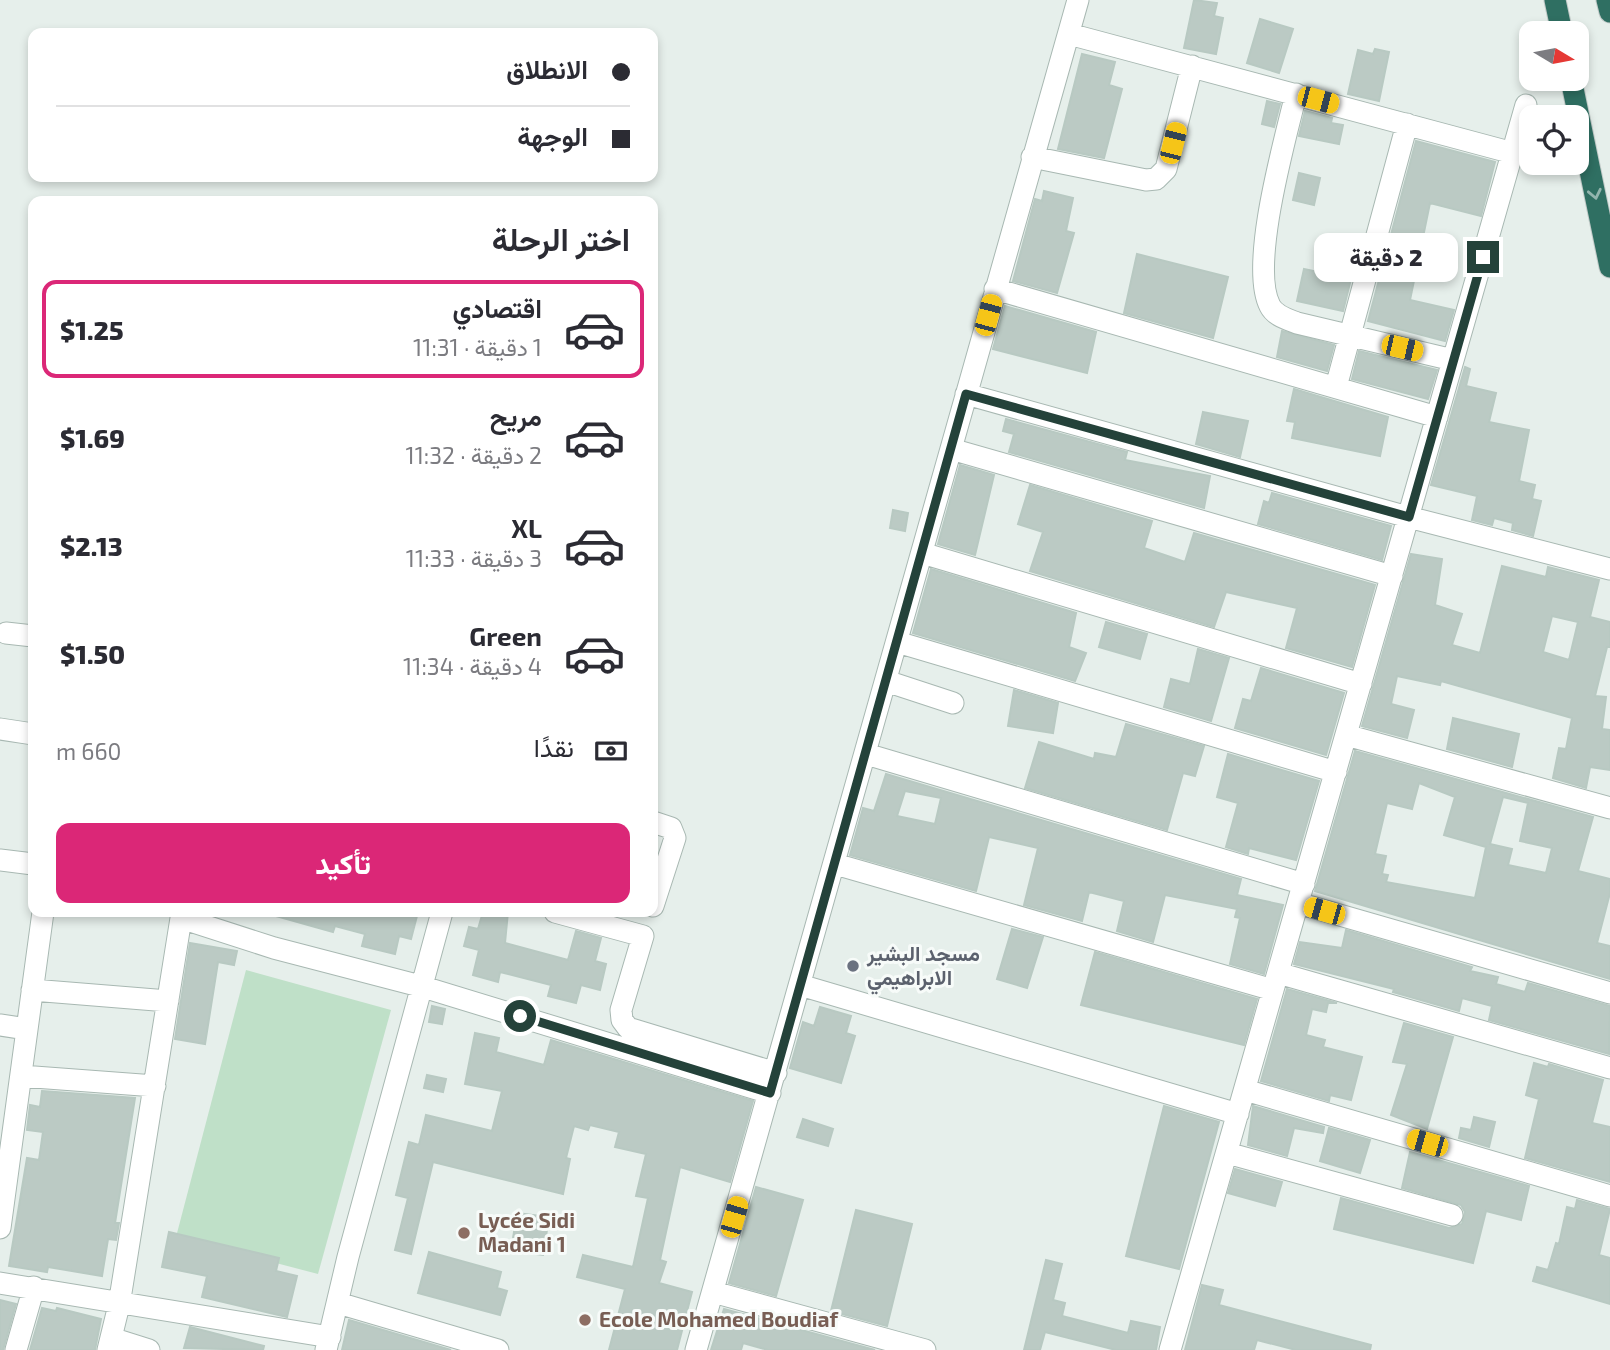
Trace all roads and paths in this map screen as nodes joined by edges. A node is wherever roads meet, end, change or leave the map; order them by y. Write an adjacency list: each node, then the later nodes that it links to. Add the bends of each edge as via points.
1 (1078, 0): 6 (street)
2 (1555, 0): 5 (highway)
3 (1607, 0): 4 (highway)
4 (1610, 12)
5 (1559, 21)
6 (1069, 34): 7 (street); 13 (street)
7 (1192, 66): 9 (street); 13 (street, via 1166,169 1156,179)
8 (1573, 91): 14 (highway, one-way to 14)
9 (1296, 94): 10 (street); 16 (street, via 1268,212 1265,292 1270,308 1279,316)
10 (1407, 124): 12 (street); 16 (street)
11 (1519, 131): 12 (street)
12 (1513, 153): 17 (street)
13 (1032, 157): 15 (street)
14 (1610, 267)
15 (995, 289): 18 (street); 19 (street)
16 (1350, 335): 17 (street); 18 (street)
17 (1454, 360): 20 (street)
18 (1336, 387): 20 (street, via 1409,409)
19 (966, 394): 21 (street); 22 (street)
20 (1435, 425): 22 (street)
21 (951, 449): 23 (street); 25 (street)
22 (1409, 517): 24 (street); 25 (street)
23 (922, 553): 28 (street); 30 (street)
24 (1610, 569)
25 (1392, 576): 30 (street)
26 (6, 633): 27 (street)
27 (28, 635)
28 (897, 642): 29 (street); 36 (street)
29 (886, 681): 31 (street); 35 (street)
30 (1361, 684): 34 (street)
31 (953, 703)
32 (0, 729): 33 (street)
33 (28, 733)
34 (1346, 735): 36 (street); 37 (street)
35 (866, 754): 41 (street); 43 (street)
36 (1336, 772): 43 (street)
37 (1610, 808)
38 (658, 824): 42 (street, via 671,828 675,838)
39 (0, 859): 40 (street)
40 (28, 863)
41 (835, 864): 51 (street); 52 (street)
42 (658, 891)
43 (1301, 894): 51 (street); 55 (street)
44 (42, 917): 54 (street)
45 (181, 917): 56 (street)
46 (187, 917): 53 (street, via 274,948)
47 (441, 917): 53 (street)
48 (573, 917): 50 (street)
49 (649, 917): 50 (street)
50 (643, 936): 61 (street, via 621,1010 628,1028)
51 (1276, 982): 59 (street); 63 (street)
52 (800, 985): 61 (street); 64 (street)
53 (420, 986): 61 (street); 73 (street)
54 (32, 990): 56 (street); 58 (street)
55 (1610, 993)
56 (168, 1001): 62 (street)
57 (0, 1025): 58 (street)
58 (27, 1029): 60 (street)
59 (1610, 1068)
60 (21, 1076): 62 (street); 65 (street)
61 (773, 1083): 72 (street)
62 (155, 1086): 74 (street)
63 (1245, 1090): 64 (street); 67 (street)
64 (1238, 1114): 66 (street)
65 (5, 1148): 69 (street)
66 (1227, 1153): 68 (street); 83 (street)
67 (1610, 1196)
68 (1452, 1215)
69 (0, 1228)
70 (0, 1283): 71 (street)
71 (34, 1287): 74 (street); 78 (street)
72 (713, 1292): 81 (street); 82 (street)
73 (338, 1303): 75 (street); 77 (street)
74 (120, 1305): 76 (street); 77 (street)
75 (429, 1340): 80 (street)
76 (110, 1344): 79 (street)
77 (328, 1344)
78 (16, 1350)
79 (149, 1350)
80 (498, 1350)
81 (696, 1350)
82 (925, 1350)
83 (1170, 1350)

